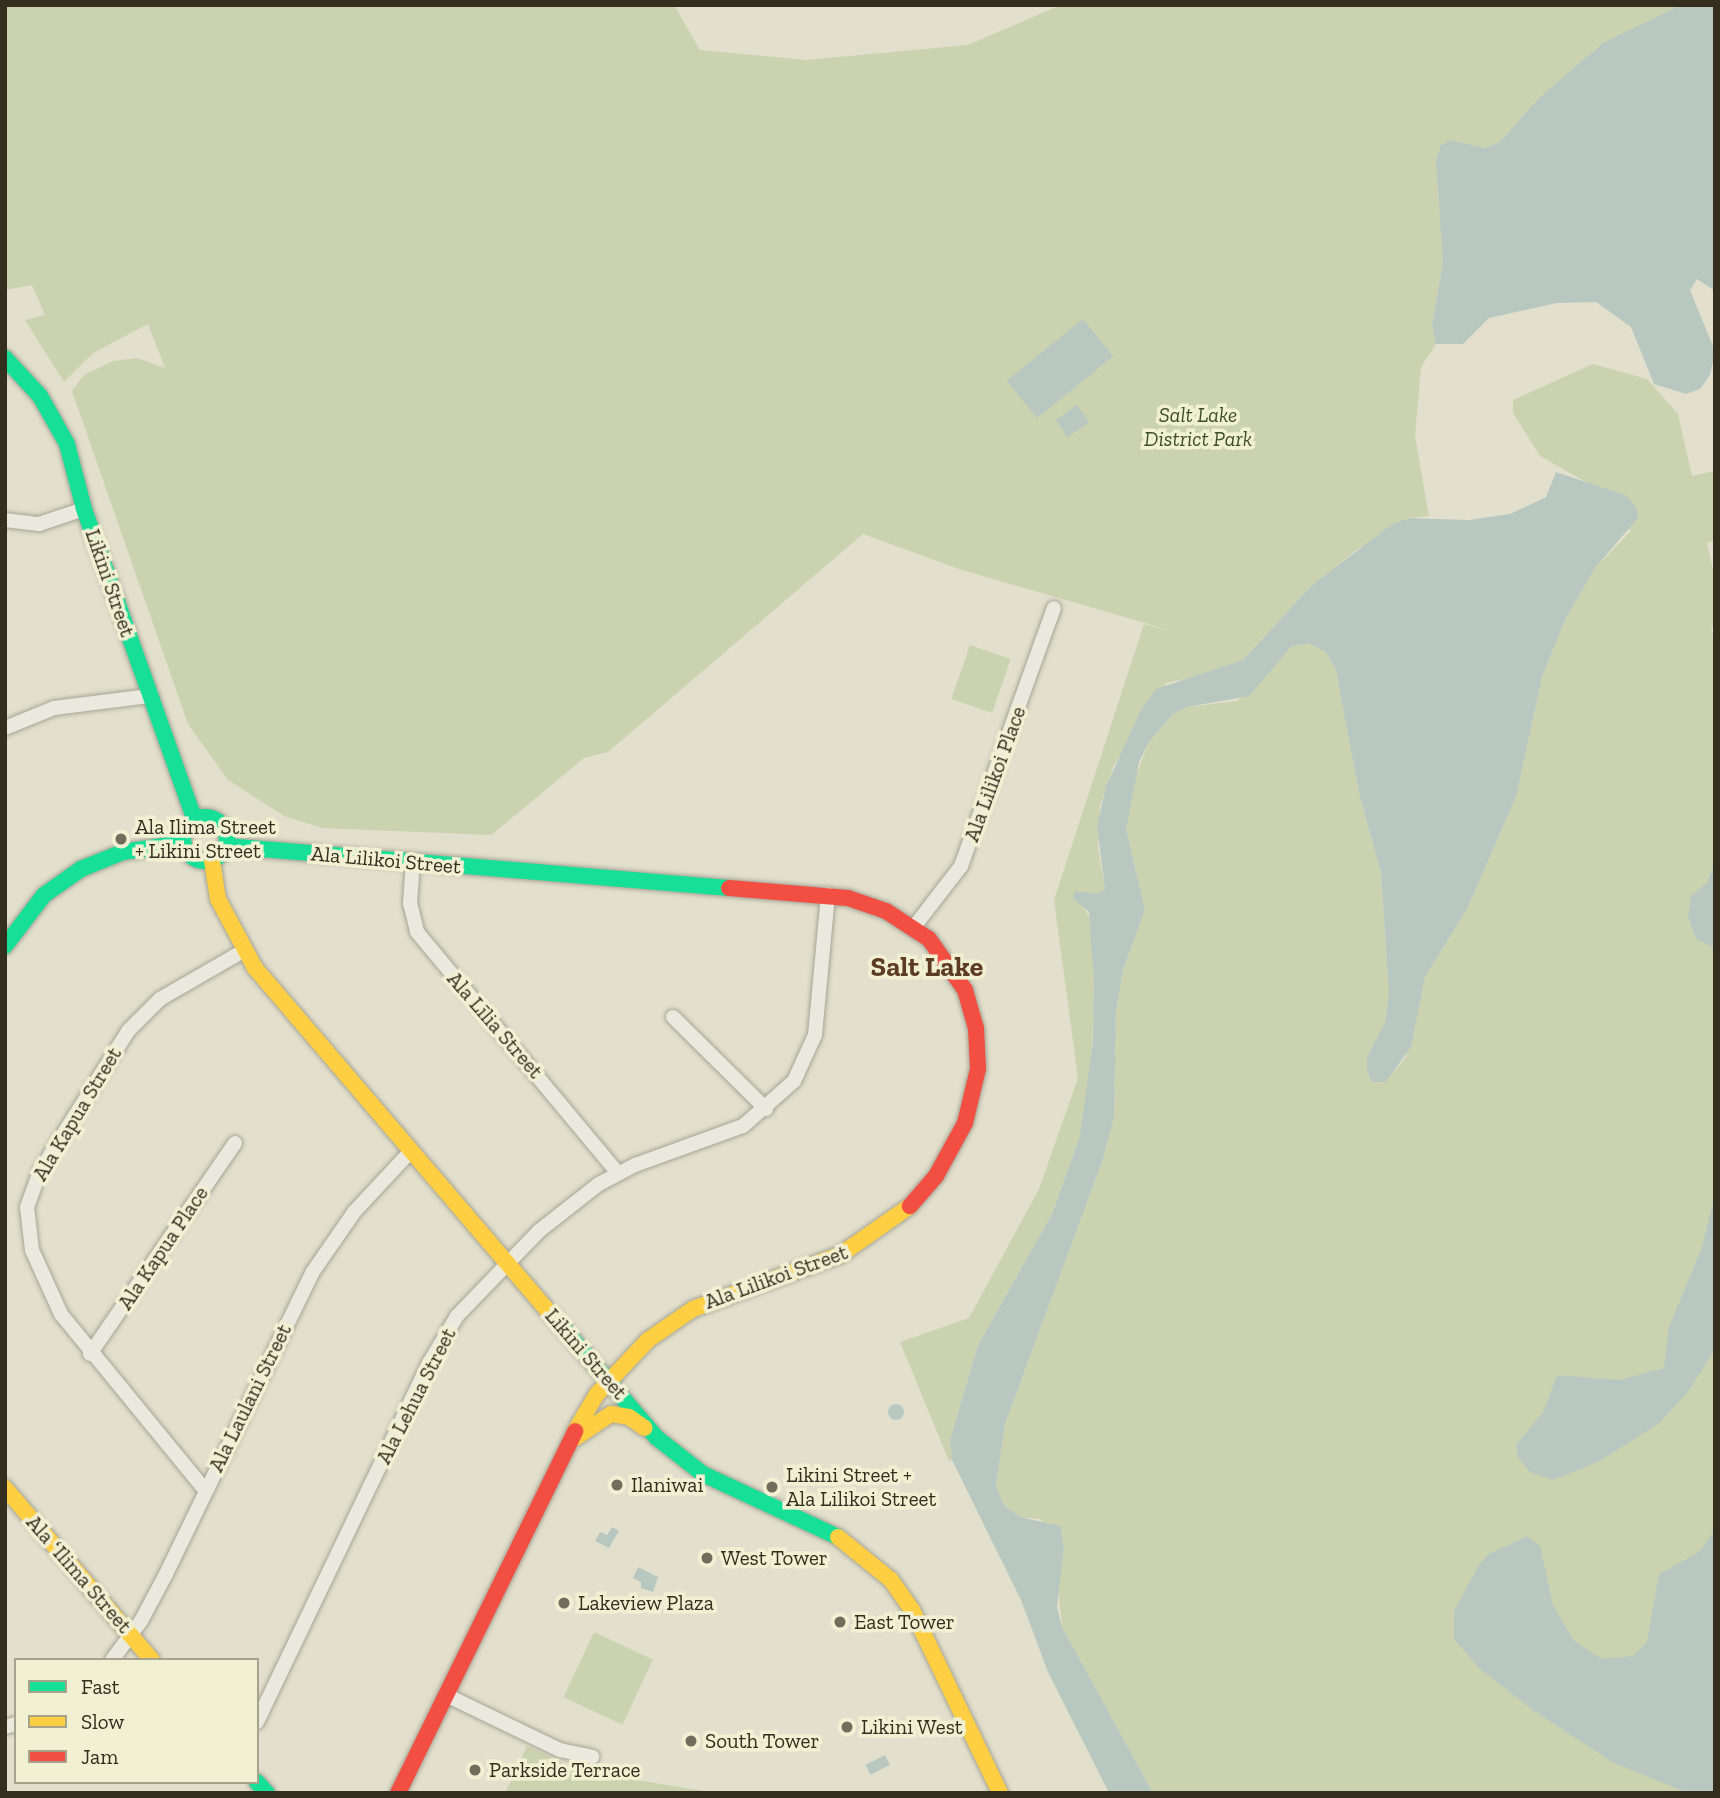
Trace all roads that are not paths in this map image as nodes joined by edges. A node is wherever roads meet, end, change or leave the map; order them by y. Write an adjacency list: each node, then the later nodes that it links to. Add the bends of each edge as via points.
1 (5, 358): 2 (street, Likini Street, via 40,396 61,431)
2 (84, 509): 3 (street, via 39,524); 5 (street, Likini Street)
3 (5, 520)
4 (1054, 608): 13 (street, Ala Lilikoi Place, via 961,866)
5 (149, 696): 6 (street, via 54,708); 7 (street, Likini Street)
6 (5, 728)
7 (195, 820): 8 (street, via 185,829); 9 (street, via 216,820 226,831)
8 (183, 843): 10 (street, via 197,860); 14 (street, via 123,852 89,864 44,895)
9 (226, 846): 10 (street); 11 (street, Ala Lilikoi Street)
10 (212, 861): 15 (street, Likini Street, via 218,899)
11 (413, 862): 12 (street, Ala Lilikoi Street); 20 (street, Ala Līlia Street, via 410,903 417,932)
12 (828, 895): 13 (street, Ala Lilikoi Street, via 868,904); 17 (street, Ala Lehua Street, via 815,1035 794,1081)
13 (914, 928): 23 (street, Ala Lilikoi Street, via 942,953 960,980 978,1048 971,1106 936,1176 903,1214 875,1236 821,1263 727,1292 693,1308 648,1340)
14 (5, 946)
15 (243, 951): 19 (street, Likini Street); 22 (street, Ala Kapua Street, via 160,999 128,1031 33,1187 27,1207 32,1250 61,1314)
16 (673, 1017): 17 (street)
17 (766, 1110): 20 (street, Ala Lehua Street, via 724,1136)
18 (235, 1143): 22 (street, Ala Kapua Place)
19 (411, 1151): 21 (street, Likini Street); 27 (street, Ala Laulani Street, via 360,1204 318,1264)
20 (618, 1173): 21 (street, Ala Lehua Street, via 561,1212)
21 (506, 1262): 23 (street, Likini Street); 32 (street, Ala Lehua Street, via 457,1316 429,1363)
22 (90, 1354): 27 (street, Ala Kapua Street)
23 (610, 1380): 24 (street, Likini Street); 25 (street, Ala Lilikoi Street)
24 (657, 1437): 25 (street, via 629,1417 611,1414); 35 (street, Likini Street, via 703,1474 834,1534 891,1580 918,1621)
25 (565, 1445): 31 (street, Ala Lilikoi Street)
26 (5, 1488): 28 (street, Ala ʻIlima Street)
27 (205, 1490): 28 (street, Ala Laulani Street)
28 (131, 1636): 29 (street, Ala Laulani Street); 30 (street, Ala ʻIlima Street)
29 (114, 1658)
30 (150, 1658)
31 (446, 1695): 33 (street, via 560,1750); 34 (street, Ala Lilikoi Street)
32 (259, 1718)
33 (592, 1757)
34 (398, 1793)
35 (1000, 1793)

